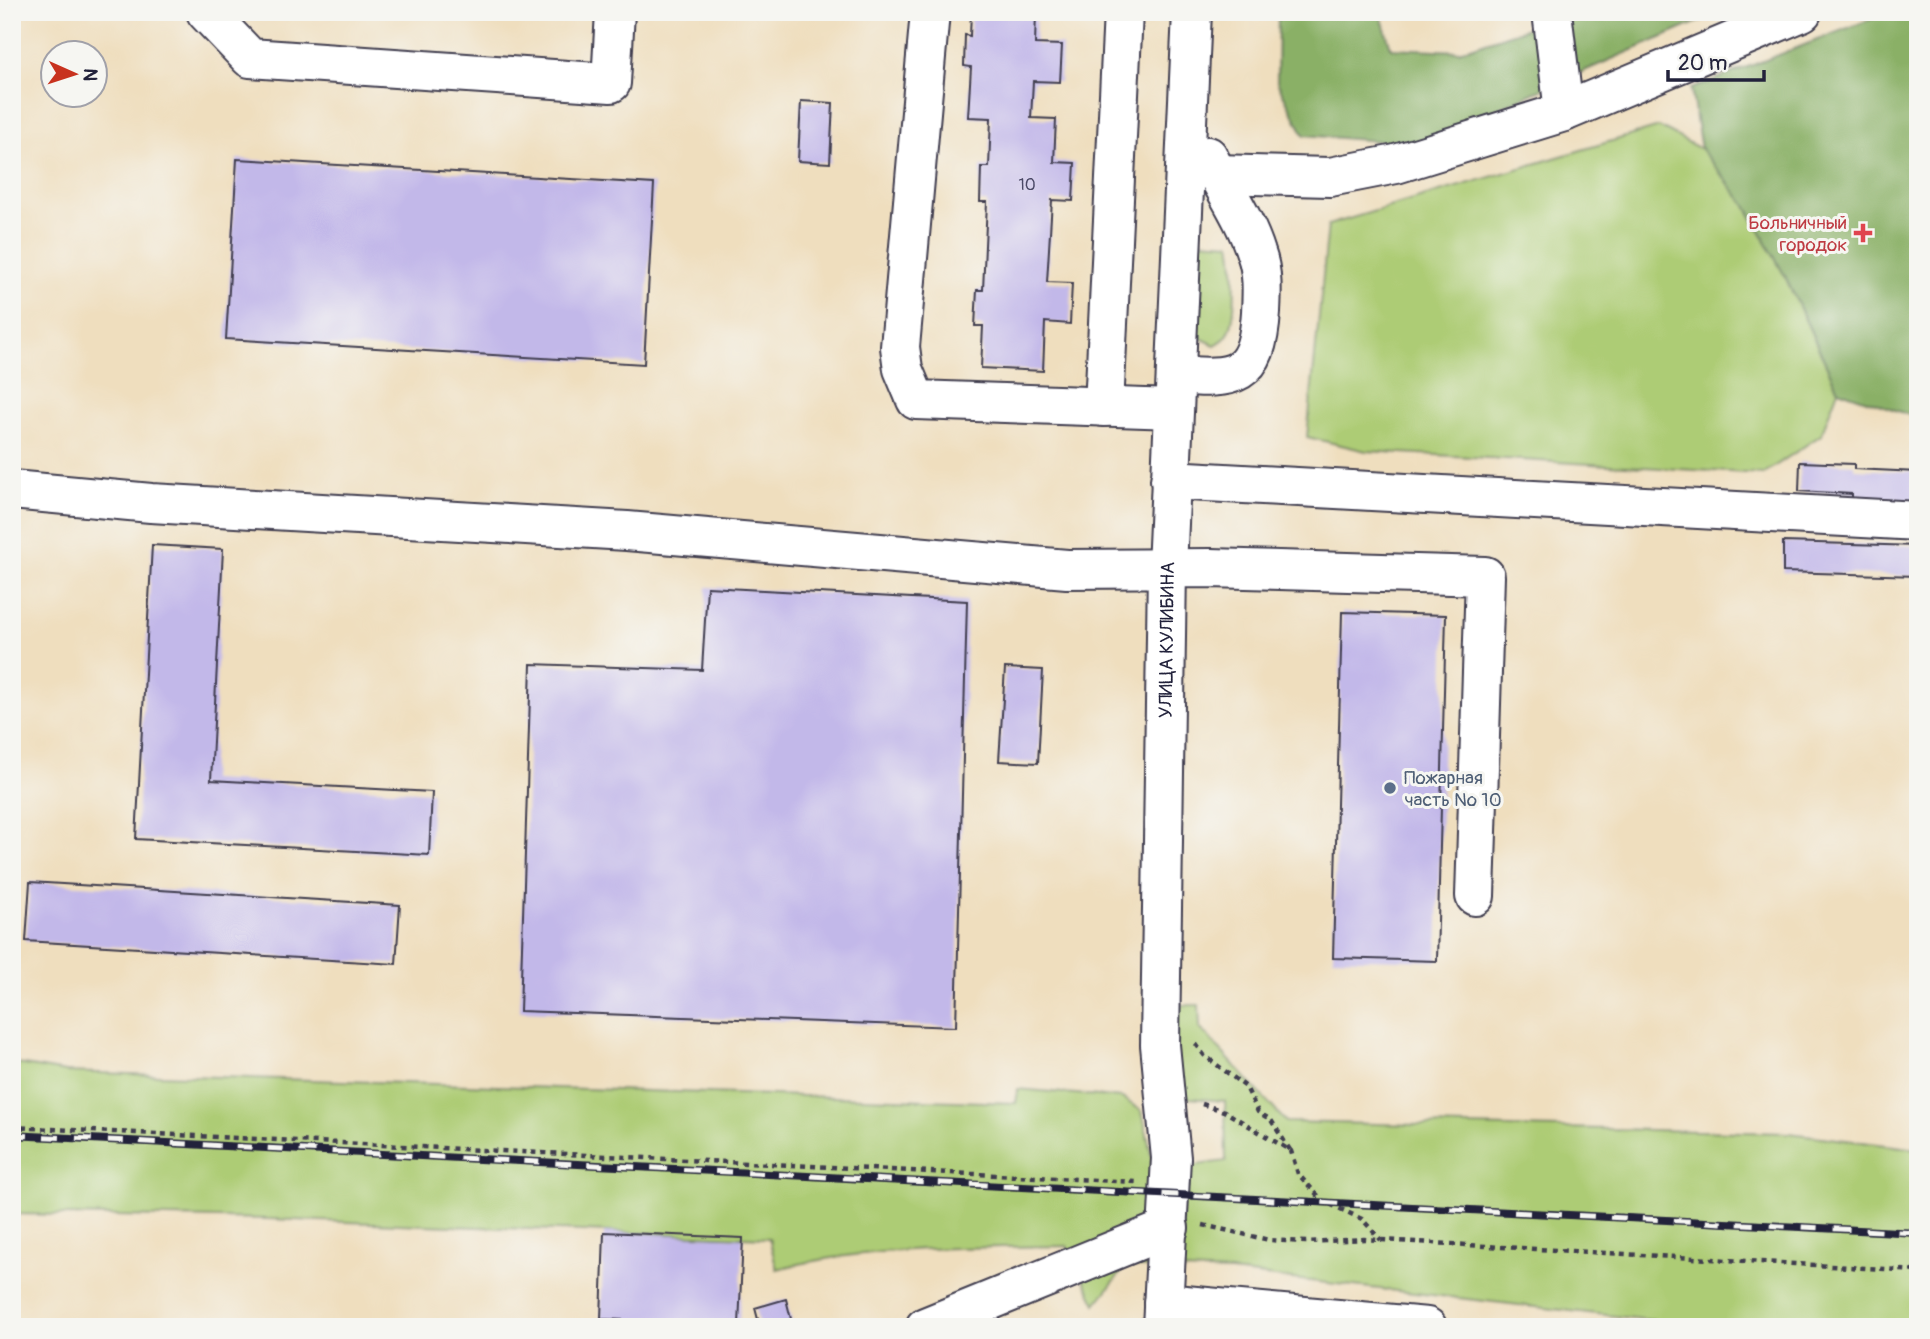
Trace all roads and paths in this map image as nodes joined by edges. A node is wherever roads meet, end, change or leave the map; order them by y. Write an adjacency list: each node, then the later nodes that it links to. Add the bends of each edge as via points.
1 (206, 12): 2 (street, via 250,58 611,83)
2 (615, 12)
3 (930, 12): 12 (street, via 900,347 916,400)
4 (1123, 12): 12 (street)
5 (1192, 12): 9 (street, УЛИЦА КУЛИБИНА)
6 (1552, 12): 8 (street)
7 (1802, 12): 8 (street)
8 (1564, 112): 10 (street, via 1396,163 1330,177)
9 (1188, 114): 10 (street); 11 (street, УЛИЦА КУЛИБИНА)
10 (1216, 174): 11 (street, via 1257,253 1262,296 1257,349 1235,373)
11 (1175, 392): 12 (street); 13 (street, УЛИЦА КУЛИБИНА)
12 (1104, 407)
13 (1170, 480): 15 (street); 16 (street, УЛИЦА КУЛИБИНА)
14 (12, 490): 16 (street, via 151,503 628,531 1067,569)
15 (1918, 521)
16 (1167, 568): 17 (street, via 1485,576); 18 (street, УЛИЦА КУЛИБИНА)
17 (1475, 896)
18 (1161, 997): 19 (street, УЛИЦА КУЛИБИНА); 21 (path, via 1204,1055 1246,1087 1258,1112 1271,1120)
19 (1161, 1071): 21 (path, via 1199,1103 1224,1111); 22 (street, УЛИЦА КУЛИБИНА, via 1170,1136)
20 (12, 1127): 22 (path, via 1150,1182)
21 (1291, 1151): 23 (path, via 1298,1174 1323,1201 1362,1219)
22 (1170, 1211): 23 (path, via 1201,1225 1269,1240); 25 (street, УЛИЦА КУЛИБИНА); 26 (street)
23 (1382, 1240): 24 (path)
24 (1918, 1271)
25 (1164, 1299): 27 (street)
26 (925, 1327)
27 (1427, 1327)

